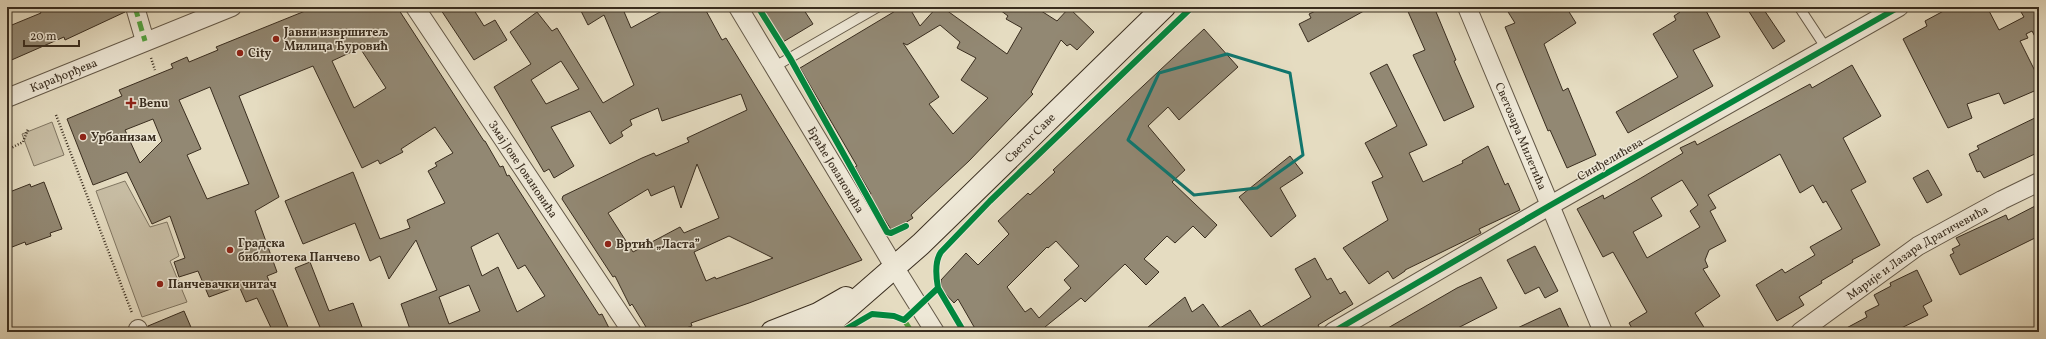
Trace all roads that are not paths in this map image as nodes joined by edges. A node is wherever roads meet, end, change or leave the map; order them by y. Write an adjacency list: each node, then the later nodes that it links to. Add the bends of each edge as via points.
1 (134, 7): 10 (street)
2 (232, 7): 10 (street, Карађорђева)
3 (415, 7): 17 (street, Змај Јове Јовановића)
4 (738, 7): 12 (street, Браће Јовановића)
5 (878, 7): 12 (lane)
6 (1164, 7): 16 (street, Светог Саве)
7 (1467, 7): 15 (street, Светозара Милетића)
8 (1799, 7): 11 (lane)
9 (1899, 7): 11 (street, Синђелићева)
10 (145, 41): 13 (street, Карађорђева)
11 (1826, 48): 15 (street, Синђелићева)
12 (774, 67): 16 (street, Браће Јовановића)
13 (7, 98)
14 (2039, 182): 23 (street, Марије и Лазара Драгичевића, via 1995,203 1918,246)
15 (1549, 206): 21 (street, Синђелићева); 22 (street, Светозара Милетића)
16 (895, 268): 18 (street, Светог Саве, via 818,314); 19 (street, Светог Саве); 20 (street, Браће Јовановића)
17 (632, 332)
18 (772, 332)
19 (820, 332)
20 (935, 332)
21 (1333, 332)
22 (1603, 332)
23 (1800, 332)

